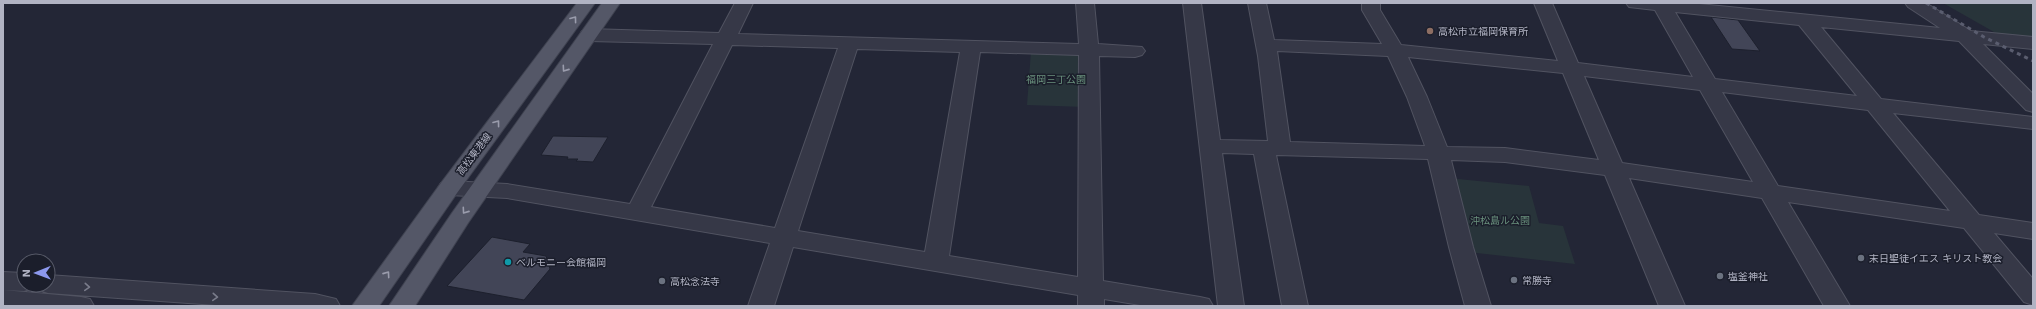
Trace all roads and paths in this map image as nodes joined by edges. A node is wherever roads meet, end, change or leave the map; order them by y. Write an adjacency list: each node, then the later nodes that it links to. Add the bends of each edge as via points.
1 (586, 3): 35 (main road, 高松東港線, one-way to 1)
2 (611, 3): 15 (main road)
3 (744, 3): 17 (street)
4 (1085, 3): 23 (street)
5 (1192, 3): 31 (street)
6 (1257, 3): 21 (street)
7 (1371, 3): 24 (street, via 1371,10)
8 (1543, 3): 26 (street)
9 (1635, 3): 12 (street)
10 (1914, 3): 16 (street)
11 (1938, 3): 18 (street)
12 (1661, 4): 13 (street); 27 (street)
13 (1773, 10): 14 (street)
14 (1805, 20): 16 (street); 28 (street)
15 (589, 35): 17 (street); 36 (main road, one-way to 36)
16 (1964, 35): 18 (street); 29 (street)
17 (726, 39): 19 (street); 38 (street)
18 (2002, 39): 20 (street)
19 (850, 42): 22 (street); 41 (street)
20 (2033, 42)
21 (1266, 45): 24 (street); 32 (street)
22 (970, 46): 23 (street); 42 (street)
23 (1089, 49): 25 (street); 47 (street)
24 (1395, 50): 26 (street); 33 (street, via 1417,97)
25 (1135, 51)
26 (1570, 68): 27 (street); 34 (street)
27 (1707, 83): 28 (street); 37 (street)
28 (1874, 103): 30 (street); 39 (street)
29 (2033, 106)
30 (2033, 123)
31 (1211, 146): 32 (street); 55 (street)
32 (1272, 148): 33 (street); 56 (street)
33 (1438, 154): 34 (street, via 1505,155); 57 (street)
34 (1614, 169): 37 (street); 58 (street)
35 (449, 188): 36 (street); 51 (main road, 高松東港線, one-way to 35)
36 (481, 189): 38 (street); 52 (main road, one-way to 52)
37 (1772, 193): 39 (street); 59 (street)
38 (637, 212): 41 (street)
39 (1972, 222): 40 (street); 46 (street)
40 (2033, 231)
41 (785, 237): 42 (street); 53 (street)
42 (936, 262): 47 (street)
43 (3, 281): 44 (street)
44 (16, 282)
45 (56, 285): 50 (street, one-way to 50, via 315,303)
46 (2033, 296)
47 (1092, 297): 54 (street)
48 (3, 299): 49 (street)
49 (82, 306)
50 (327, 306)
51 (365, 306)
52 (402, 306)
53 (761, 306)
54 (1200, 306)
55 (1231, 306)
56 (1295, 306)
57 (1478, 306)
58 (1672, 306)
59 (1837, 306)

